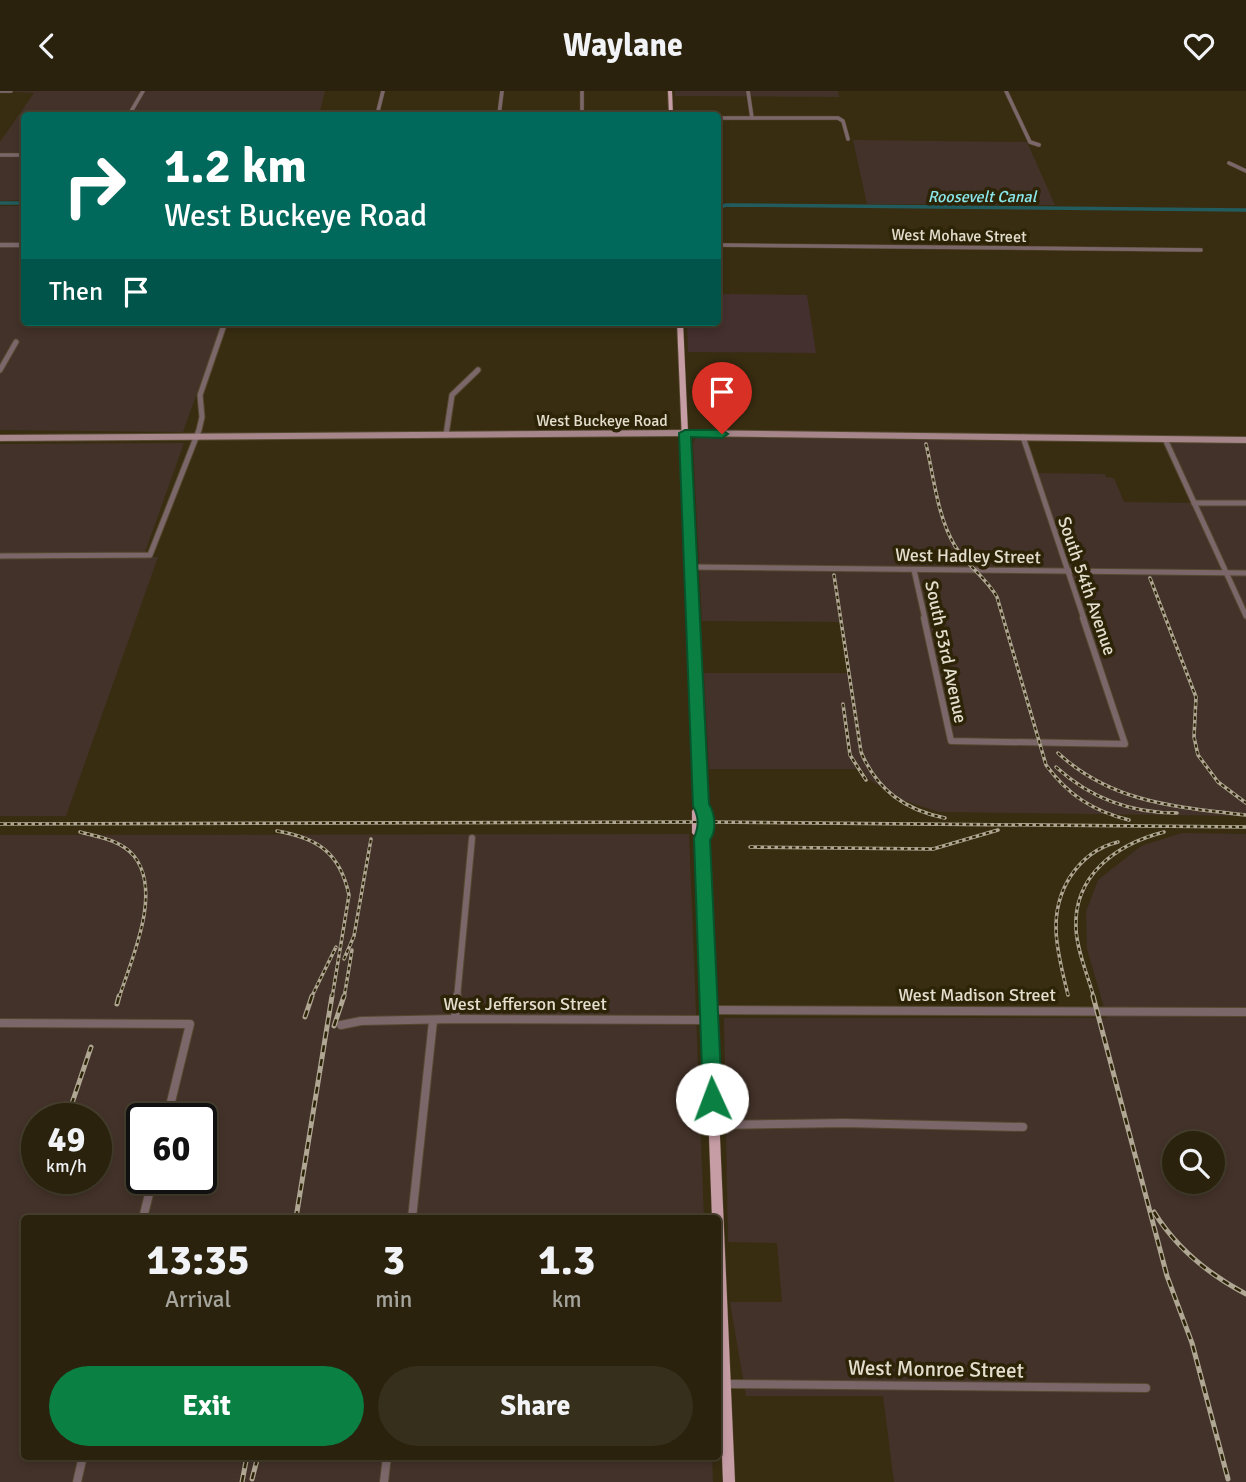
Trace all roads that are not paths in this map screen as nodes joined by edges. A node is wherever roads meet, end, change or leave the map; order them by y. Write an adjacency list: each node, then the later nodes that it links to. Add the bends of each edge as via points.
1 (0, 91): 2 (street)
2 (11, 91)
3 (143, 91): 10 (street)
4 (383, 91): 11 (street)
5 (502, 91): 12 (street)
6 (582, 91): 13 (street)
7 (670, 91): 14 (main road)
8 (748, 91): 16 (street)
9 (1006, 91): 18 (street, via 1030,141)
10 (131, 112)
11 (378, 112)
12 (499, 112)
13 (582, 112)
14 (671, 112)
15 (721, 118): 16 (street)
16 (752, 118): 17 (street, via 842,119)
17 (848, 139)
18 (1039, 145)
19 (0, 155): 20 (street)
20 (21, 155)
21 (1229, 163): 22 (street)
22 (1246, 171)
23 (0, 245): 24 (street)
24 (21, 245)
25 (721, 245): 26 (street, West Mohave Street)
26 (1201, 250)
27 (224, 326): 34 (street, via 201,388)
28 (680, 326): 32 (main road)
29 (16, 342): 30 (street)
30 (0, 370)
31 (478, 370): 33 (street, via 452,395)
32 (685, 433): 33 (main road, West Buckeye Road); 36 (main road, West Buckeye Road); 42 (main road)
33 (446, 435): 34 (main road, West Buckeye Road)
34 (197, 436): 35 (main road, West Buckeye Road); 41 (street, via 150,555)
35 (0, 437)
36 (1023, 437): 37 (main road, West Buckeye Road); 44 (street, South 54th Avenue)
37 (1165, 439): 38 (main road, West Buckeye Road); 39 (street)
38 (1246, 440)
39 (1194, 503): 40 (street); 45 (street)
40 (1246, 503)
41 (0, 556)
42 (690, 567): 43 (street, West Hadley Street); 51 (main road, via 706,833 702,838)
43 (914, 570): 44 (street, West Hadley Street); 48 (street, South 53rd Avenue, via 951,741)
44 (1067, 572): 45 (street, West Hadley Street); 48 (street, South 54th Avenue)
45 (1227, 573): 46 (street, West Hadley Street); 47 (street)
46 (1246, 573)
47 (1246, 616)
48 (1125, 744)
49 (472, 838): 52 (street)
50 (1246, 1012): 51 (street, West Madison Street)
51 (709, 1015): 52 (street, West Jefferson Street); 58 (main road)
52 (454, 1019): 53 (street, West Jefferson Street)
53 (433, 1021): 55 (street, West Jefferson Street); 61 (street)
54 (0, 1023): 56 (street, via 190,1024)
55 (341, 1025)
56 (171, 1103)
57 (1023, 1127): 58 (street, via 845,1123)
58 (714, 1128): 62 (main road)
59 (149, 1194): 60 (street)
60 (143, 1215)
61 (412, 1215)
62 (718, 1215)
63 (721, 1291): 64 (main road)
64 (725, 1384): 65 (street, West Monroe Street); 70 (main road)
65 (1146, 1388)
66 (82, 1460): 68 (street)
67 (387, 1460): 69 (street)
68 (77, 1482)
69 (384, 1482)
70 (729, 1482)

